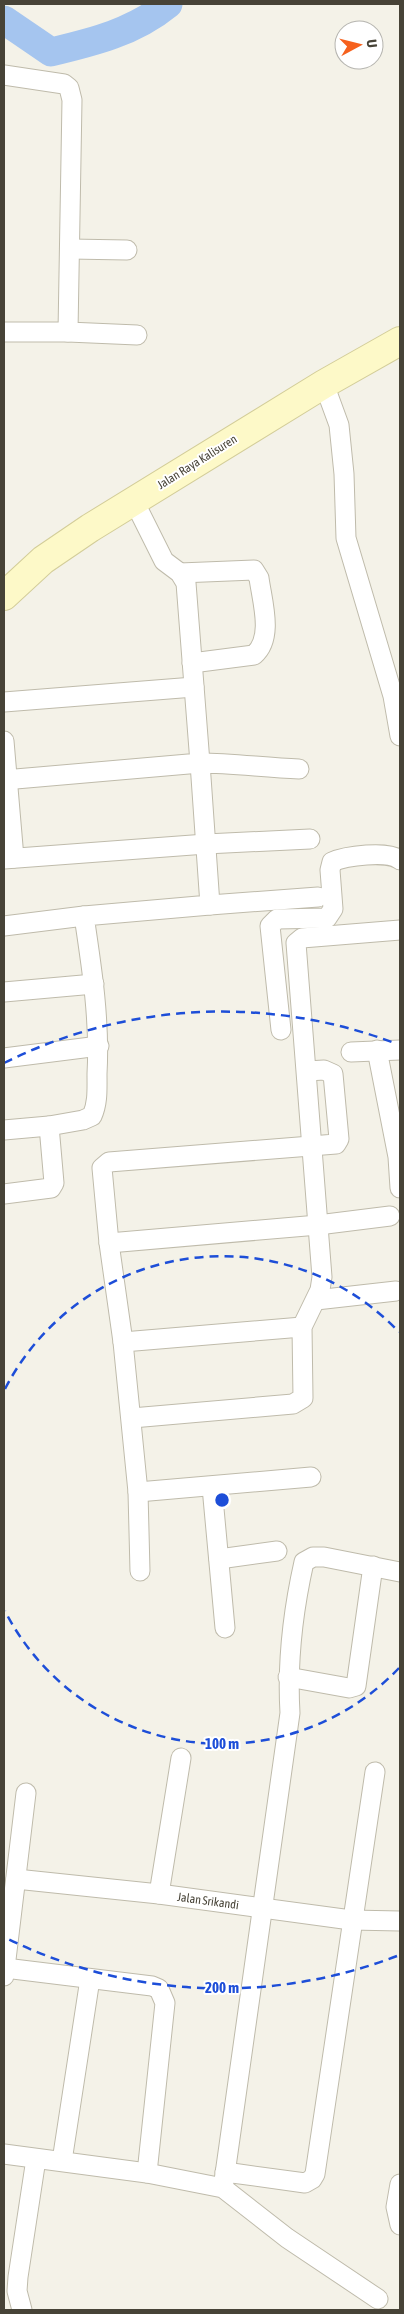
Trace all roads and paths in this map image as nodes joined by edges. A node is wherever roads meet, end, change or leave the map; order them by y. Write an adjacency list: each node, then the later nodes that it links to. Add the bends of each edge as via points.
1 (4, 75): 2 (street, via 64,84 69,88 72,100)
2 (70, 249): 3 (street); 5 (street)
3 (126, 250)
4 (4, 332): 5 (street)
5 (68, 332): 6 (street)
6 (138, 335)
7 (400, 341): 8 (main road, Jalan Raya Kalisuren)
8 (324, 384): 9 (main road, Jalan Raya Kalisuren); 14 (street, via 339,425 346,538)
9 (134, 501): 10 (street, via 164,561); 11 (main road, Jalan Raya Kalisuren, via 43,560)
10 (180, 573): 12 (street, via 186,583); 12 (street, via 243,569 254,570 259,578 266,636 262,648 254,655)
11 (4, 596)
12 (192, 663): 13 (street)
13 (194, 687): 15 (street); 18 (street)
14 (397, 695): 16 (street)
15 (4, 702)
16 (400, 736)
17 (4, 741): 20 (street)
18 (200, 764): 19 (street); 20 (street); 22 (street)
19 (299, 769)
20 (5, 780): 23 (street)
21 (310, 839): 22 (street)
22 (206, 844): 23 (street); 26 (street)
23 (9, 858)
24 (400, 860): 32 (street, via 396,856 382,854 340,858 332,862 331,915 327,918 277,919 270,926)
25 (318, 897): 26 (street)
26 (210, 905): 27 (street)
27 (84, 916): 28 (street); 30 (street)
28 (4, 926)
29 (400, 930): 38 (street, via 302,938 296,943)
30 (94, 984): 31 (street); 33 (street)
31 (4, 992)
32 (281, 1030)
33 (99, 1046): 37 (street); 39 (street, via 96,1107 92,1116)
34 (377, 1050): 35 (street); 36 (street); 42 (street, via 398,1157)
35 (400, 1050)
36 (351, 1052)
37 (4, 1058)
38 (306, 1071): 41 (street); 41 (street, via 328,1070 334,1087 338,1142)
39 (49, 1126): 40 (street); 43 (street, via 54,1183 51,1188)
40 (4, 1130)
41 (314, 1147): 45 (street); 46 (street, via 109,1162 102,1168)
42 (400, 1188)
43 (4, 1194)
44 (390, 1216): 45 (street)
45 (318, 1226): 46 (street); 48 (street, via 322,1277)
46 (109, 1243): 50 (street)
47 (396, 1291): 48 (street)
48 (316, 1300): 49 (street)
49 (302, 1327): 50 (street); 51 (street, via 304,1394 300,1402)
50 (123, 1342): 51 (street)
51 (132, 1418): 54 (street)
52 (311, 1477): 53 (street)
53 (212, 1487): 54 (street); 56 (street)
54 (138, 1492): 58 (street)
55 (276, 1552): 56 (street)
56 (219, 1559): 60 (street)
57 (373, 1566): 59 (street); 61 (street, via 324,1557 304,1562); 61 (street, via 356,1686 349,1688)
58 (140, 1571)
59 (400, 1572)
60 (225, 1628)
61 (288, 1677): 67 (street, via 290,1713)
62 (181, 1758): 66 (street)
63 (375, 1772): 68 (street)
64 (26, 1793): 65 (street)
65 (16, 1879): 66 (street, Jalan Srikandi); 70 (street)
66 (159, 1894): 67 (street, Jalan Srikandi)
67 (262, 1909): 68 (street, Jalan Srikandi); 76 (street)
68 (351, 1920): 69 (street, Jalan Srikandi); 76 (street, via 317,2164 312,2178 305,2183)
69 (400, 1921)
70 (4, 1972): 71 (street)
71 (90, 1979): 74 (street); 75 (street, via 152,1986 159,1989 165,2003)
72 (4, 2154): 73 (street)
73 (36, 2159): 74 (street); 80 (street, via 18,2277 17,2291)
74 (62, 2161): 75 (street)
75 (147, 2173): 76 (street)
76 (224, 2180): 79 (street, via 287,2238)
77 (400, 2184): 78 (street, via 396,2207)
78 (400, 2225)
79 (378, 2299)
80 (22, 2310)

